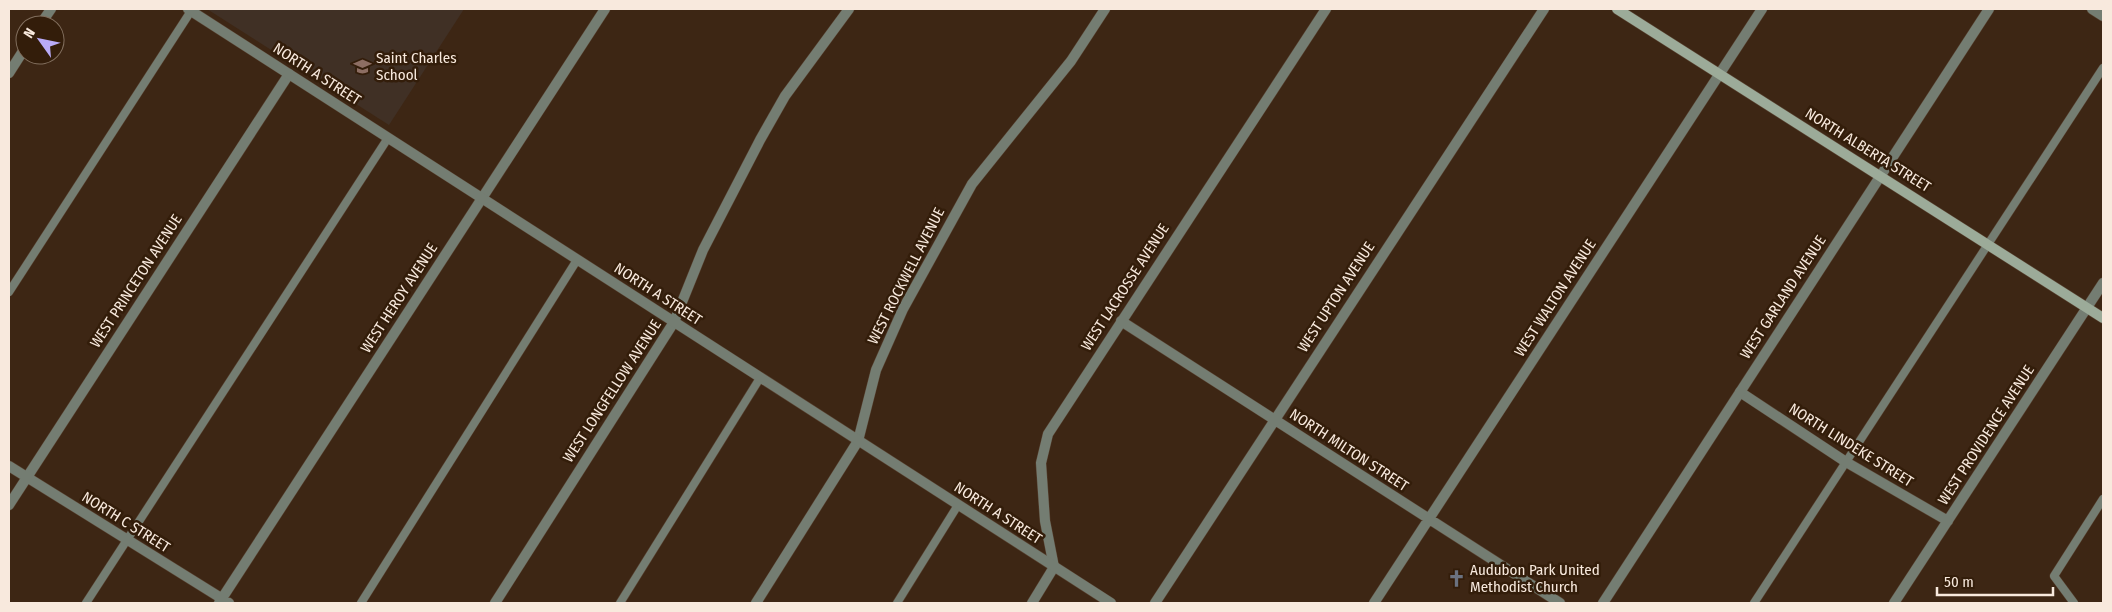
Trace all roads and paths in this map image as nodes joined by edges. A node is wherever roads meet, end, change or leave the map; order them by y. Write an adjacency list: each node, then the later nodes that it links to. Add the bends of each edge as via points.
1 (606, 9): 17 (street, WEST HEROY AVENUE)
2 (849, 9): 25 (street, WEST LONGFELLOW AVENUE, via 785,96 760,140 703,250)
3 (1105, 9): 29 (street, WEST ROCKWELL AVENUE, via 1071,61 962,200 903,309 876,370)
4 (1326, 9): 24 (street, WEST LACROSSE AVENUE)
5 (1544, 9): 28 (street, WEST UPTON AVENUE)
6 (1617, 9): 14 (main road, NORTH ALBERTA STREET)
7 (1762, 9): 14 (street, WEST WALTON AVENUE)
8 (1989, 9): 16 (street, WEST GARLAND AVENUE)
9 (2092, 9): 11 (street)
10 (190, 10): 13 (street, NORTH A STREET); 21 (lane)
11 (2103, 16)
12 (2103, 68): 18 (lane)
13 (289, 74): 15 (street, NORTH A STREET); 32 (street, WEST PRINCETON AVENUE)
14 (1720, 74): 16 (main road, NORTH ALBERTA STREET); 36 (street, WEST WALTON AVENUE)
15 (388, 138): 17 (street, NORTH A STREET); 38 (lane)
16 (1880, 175): 18 (main road, NORTH ALBERTA STREET); 27 (street, WEST GARLAND AVENUE)
17 (482, 198): 19 (street, NORTH A STREET); 40 (street, WEST HEROY AVENUE)
18 (1989, 244): 22 (main road, NORTH ALBERTA STREET); 30 (lane)
19 (577, 260): 25 (street, NORTH A STREET); 42 (lane)
20 (2103, 283): 22 (street, WEST PROVIDENCE AVENUE)
21 (9, 292)
22 (2087, 308): 23 (main road, NORTH ALBERTA STREET); 37 (street, WEST PROVIDENCE AVENUE)
23 (2103, 318)
24 (1121, 321): 28 (street, NORTH MILTON STREET); 39 (street, WEST LACROSSE AVENUE, via 1048,434 1041,464 1045,521)
25 (674, 322): 26 (street, NORTH A STREET); 43 (street, WEST LONGFELLOW AVENUE)
26 (760, 378): 29 (street, NORTH A STREET); 44 (lane)
27 (1740, 392): 30 (street, NORTH LINDEKE STREET); 52 (street, WEST GARLAND AVENUE)
28 (1273, 420): 36 (street, NORTH MILTON STREET); 49 (street, WEST UPTON AVENUE)
29 (858, 441): 35 (street, NORTH A STREET); 45 (street, WEST ROCKWELL AVENUE)
30 (1846, 462): 37 (street, NORTH LINDEKE STREET); 53 (lane)
31 (9, 466): 32 (street, NORTH C STREET)
32 (26, 477): 34 (street, WEST PRINCETON AVENUE); 38 (street, NORTH C STREET)
33 (2103, 499): 55 (lane, via 2054,576)
34 (9, 505)
35 (958, 505): 39 (street, NORTH A STREET); 46 (lane)
36 (1429, 519): 50 (street, WEST WALTON AVENUE); 51 (street, NORTH MILTON STREET)
37 (1948, 521): 54 (street, WEST PROVIDENCE AVENUE)
38 (126, 540): 40 (street, NORTH C STREET); 41 (lane)
39 (1054, 567): 47 (street); 48 (street, NORTH A STREET)
40 (223, 602)
41 (86, 603)
42 (361, 603)
43 (495, 603)
44 (620, 603)
45 (756, 603)
46 (897, 603)
47 (1032, 603)
48 (1111, 603)
49 (1155, 603)
50 (1374, 603)
51 (1560, 603)
52 (1603, 603)
53 (1754, 603)
54 (1894, 603)
55 (2074, 603)

